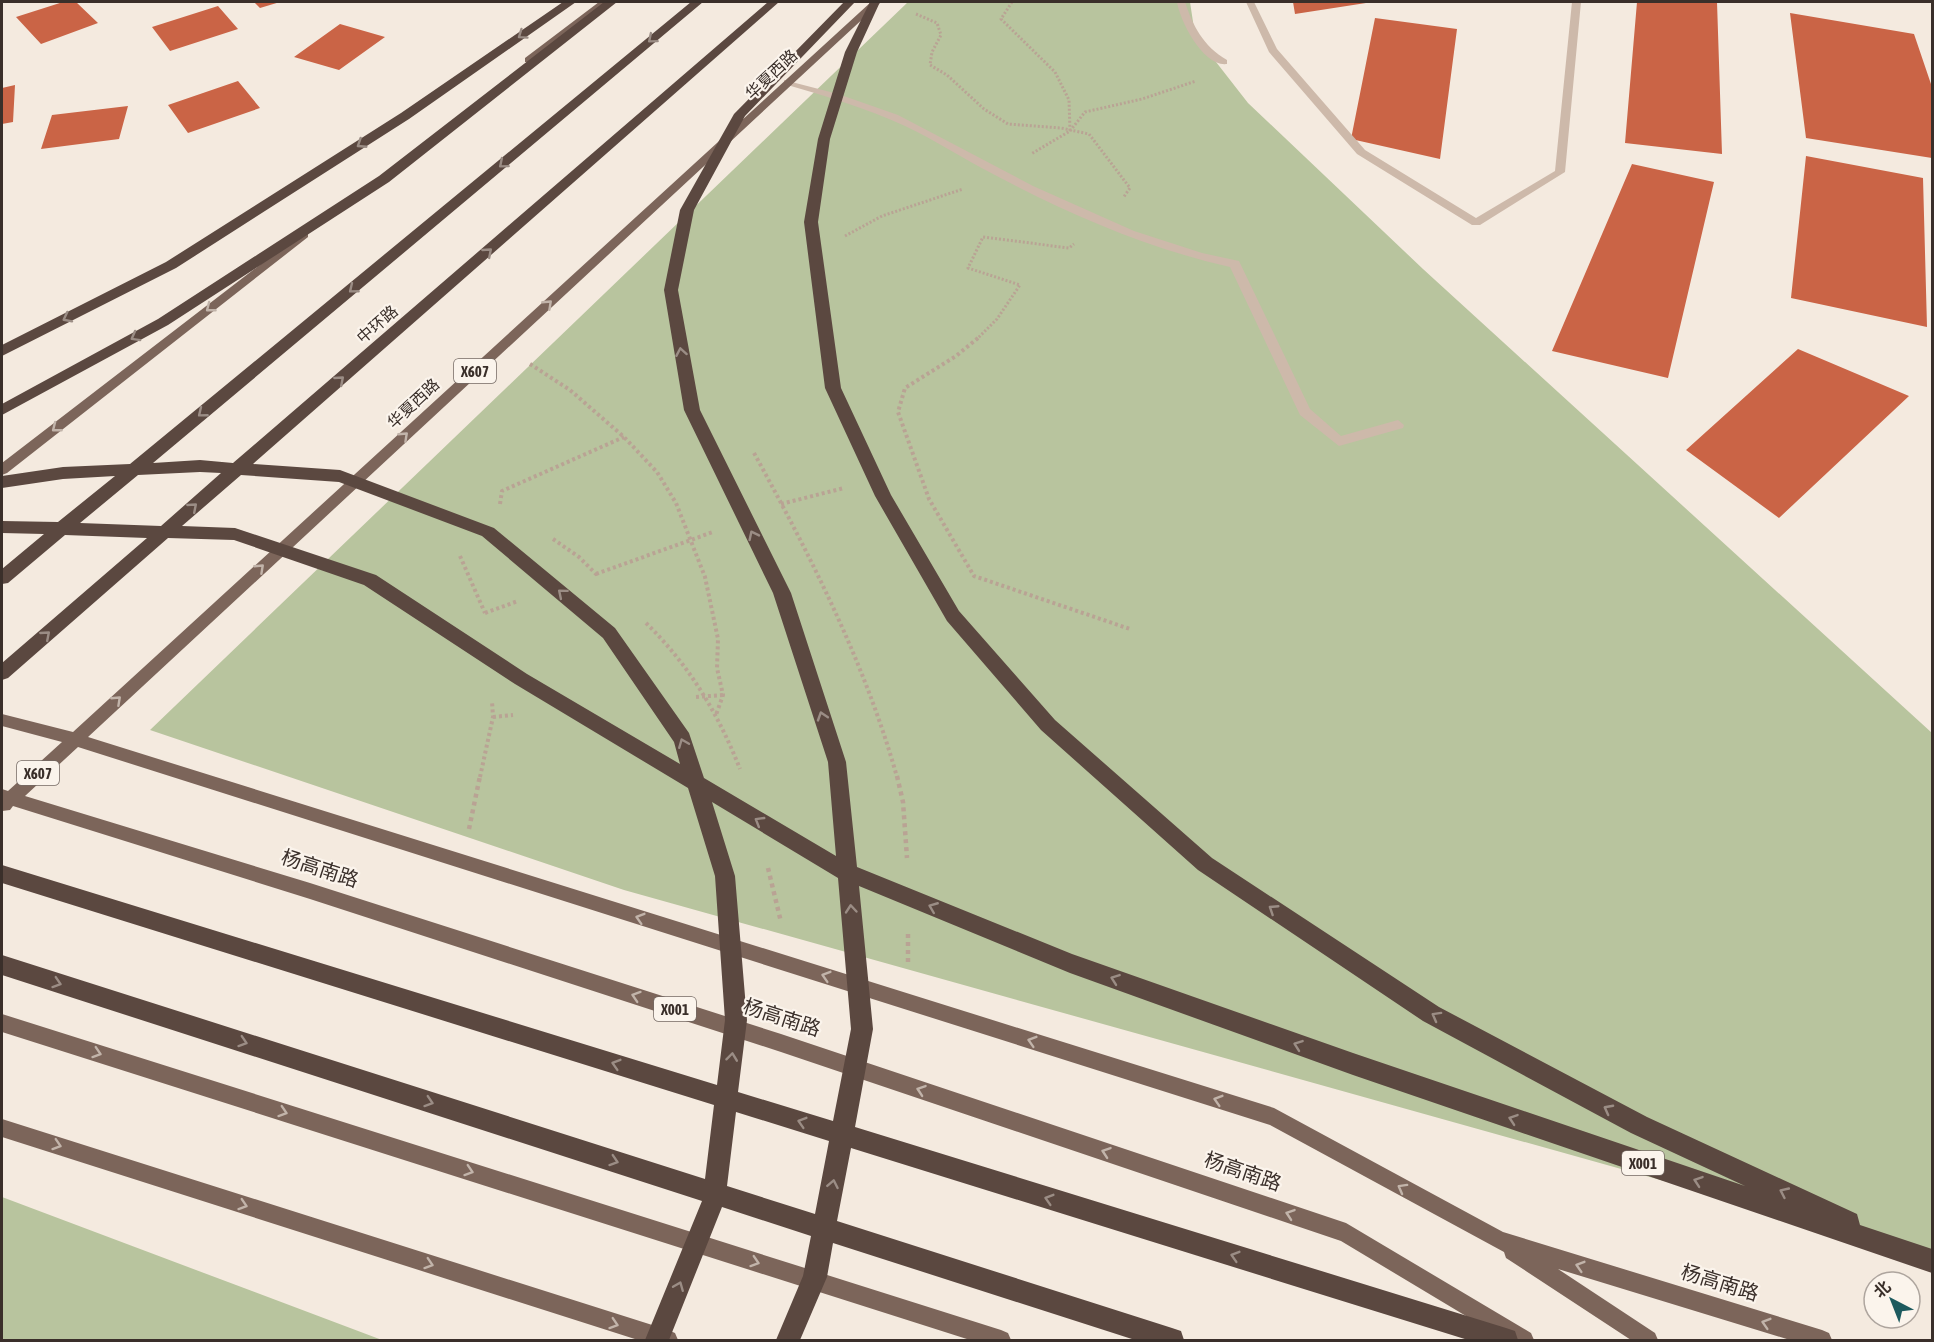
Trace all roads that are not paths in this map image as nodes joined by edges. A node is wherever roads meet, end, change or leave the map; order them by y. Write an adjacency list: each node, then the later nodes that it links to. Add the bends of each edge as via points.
1 (570, 2): 13 (highway, one-way to 13, via 405,116 171,265)
2 (604, 2): 16 (main road, one-way to 16)
3 (611, 2): 14 (highway, one-way to 14, via 384,178 296,238 163,322)
4 (697, 2): 19 (highway, one-way to 19)
5 (774, 2): 20 (highway, 中环路, one-way to 5)
6 (850, 2): 33 (highway, one-way to 6, via 815,1277 862,1029 837,762 782,593 692,410 670,290 687,210 740,114)
7 (875, 2): 12 (main road, 华夏西路 / X607); 30 (highway, one-way to 7, via 1639,1125 1431,1014 1205,864 1048,725 953,616 883,496 833,388 811,222 824,139 851,52)
8 (1181, 2): 11 (street, via 1184,18 1209,55)
9 (1250, 2): 10 (street, via 1273,50 1361,152 1476,223 1560,172)
10 (1577, 2)
11 (1223, 62)
12 (788, 82): 15 (street, via 866,105 910,124 966,156 1103,220 1192,256 1234,264 1305,412 1339,441); 22 (main road, 华夏西路 / X607, one-way to 12)
13 (2, 351)
14 (2, 410)
15 (1398, 425)
16 (2, 470)
17 (2, 482): 31 (highway, one-way to 17, via 714,1198 736,1020 725,876 682,739 609,633 488,532 340,477 200,466 63,472)
18 (2, 527): 30 (highway, X001, one-way to 18, via 1070,963 842,870 520,679 370,580 235,534)
19 (2, 578)
20 (2, 673)
21 (2, 720): 22 (main road, 杨高南路)
22 (74, 739): 24 (main road, 华夏西路 / X607); 29 (main road, 杨高南路, one-way to 22, via 1274,1117)
23 (2, 796): 37 (main road, 杨高南路 / X001, one-way to 23, via 1346,1233 781,1043)
24 (2, 807)
25 (2, 874): 36 (highway, one-way to 25)
26 (2, 965): 35 (highway, one-way to 35)
27 (2, 1023): 34 (main road, one-way to 34)
28 (2, 1128): 32 (main road, one-way to 32)
29 (1499, 1241): 38 (main road, 杨高南路); 39 (main road, 杨高南路, one-way to 29)
30 (1932, 1261)
31 (657, 1341)
32 (668, 1341)
33 (788, 1341)
34 (1001, 1341)
35 (1172, 1341)
36 (1506, 1341)
37 (1524, 1341)
38 (1648, 1341)
39 (1822, 1341)

